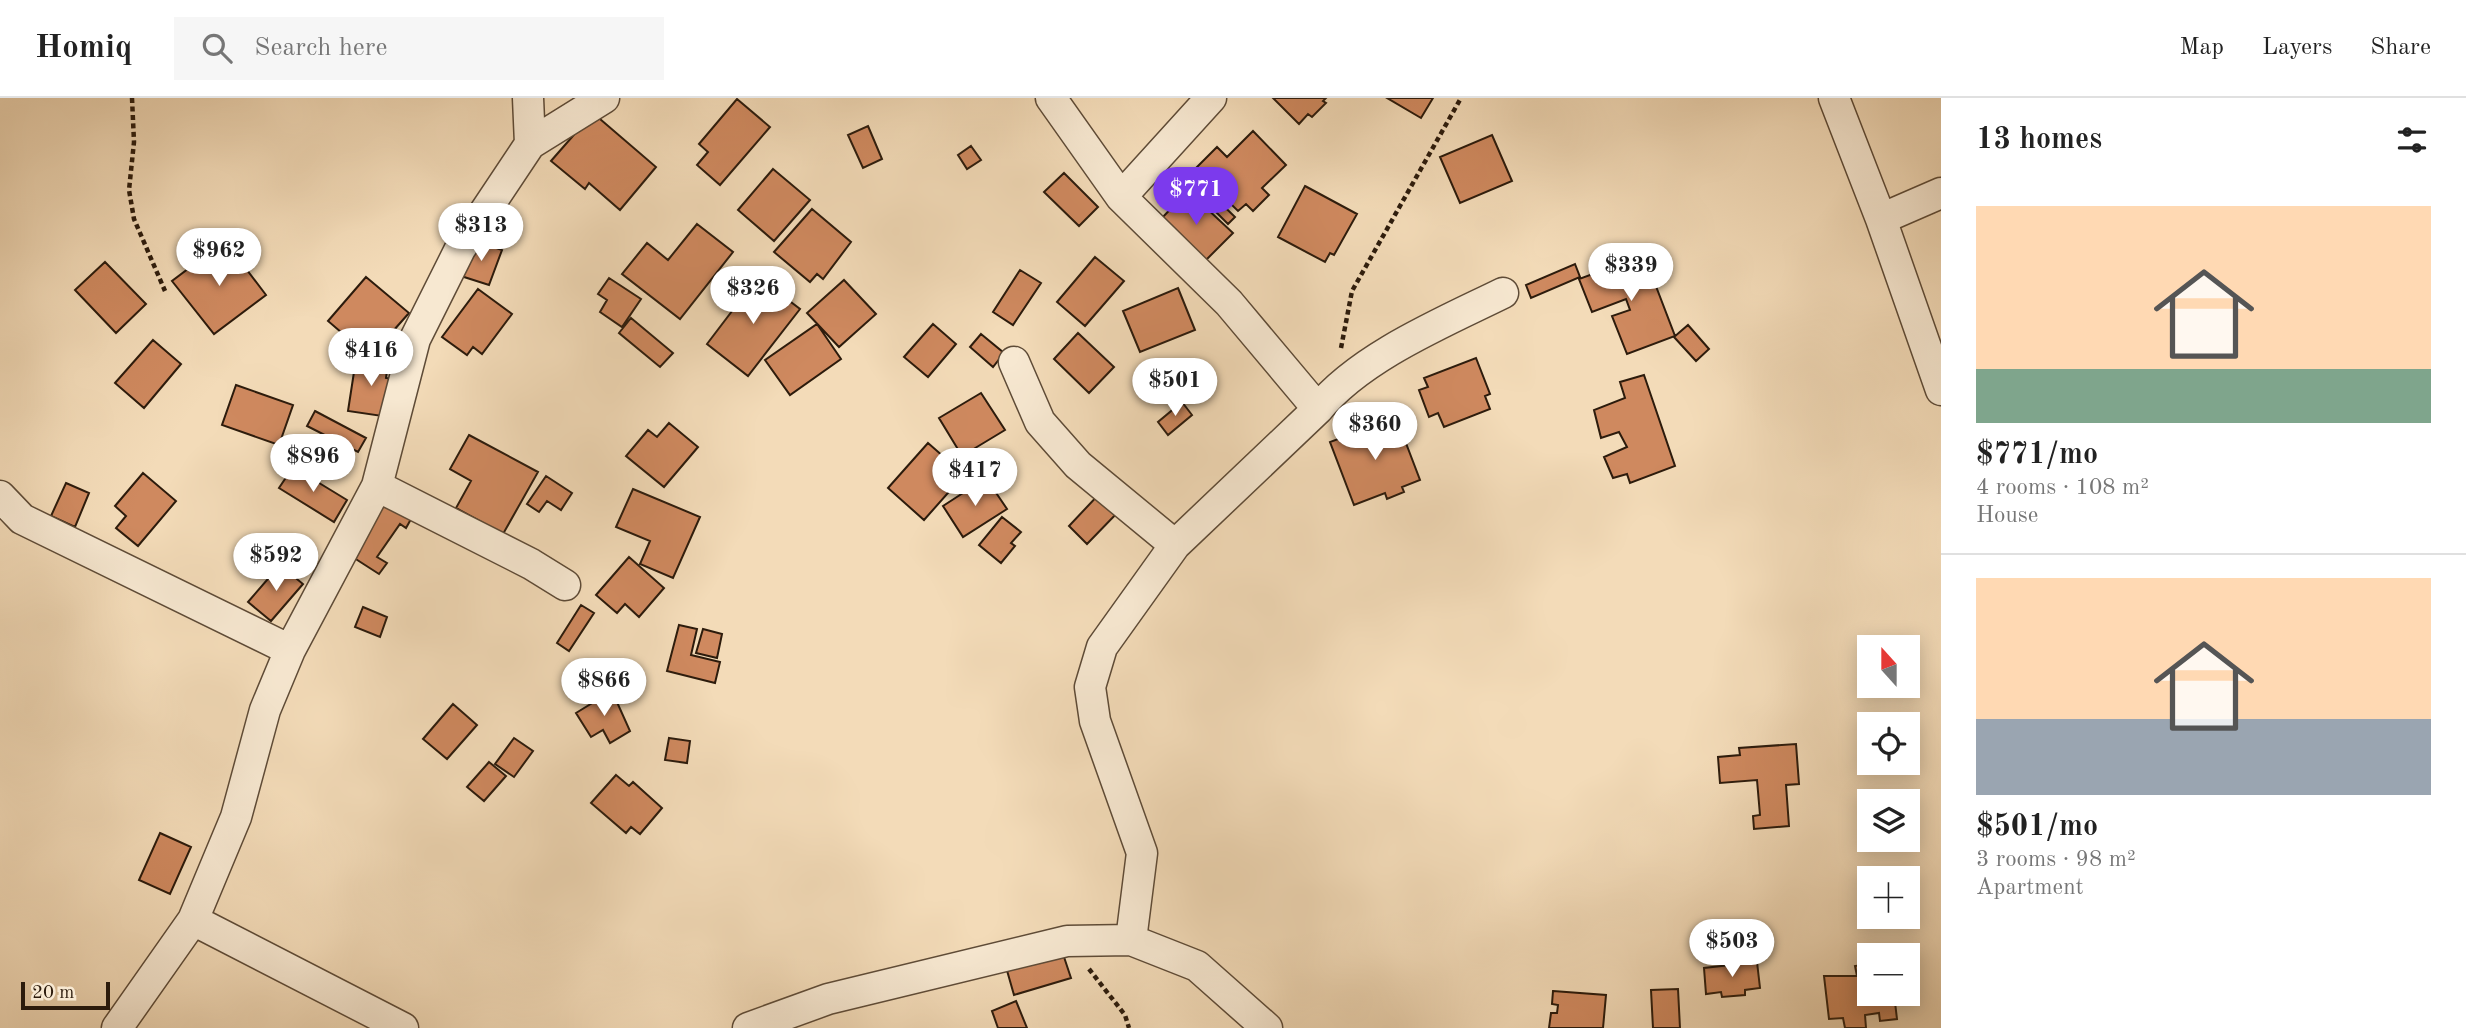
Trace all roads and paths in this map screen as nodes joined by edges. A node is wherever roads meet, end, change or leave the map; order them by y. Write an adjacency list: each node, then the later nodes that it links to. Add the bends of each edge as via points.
1 (132, 98): 12 (path, via 134,142 128,190 134,219)
2 (528, 98): 8 (street)
3 (604, 98): 8 (street)
4 (1051, 98): 10 (street)
5 (1211, 98): 10 (street)
6 (1461, 98): 16 (path, via 1352,291)
7 (1834, 98): 11 (street)
8 (530, 145): 17 (street, via 460,249 415,339)
9 (1941, 193): 11 (street)
10 (1121, 197): 16 (street)
11 (1881, 219): 15 (street)
12 (165, 291)
13 (1503, 293): 16 (street, via 1418,334)
14 (1014, 362): 19 (street, via 1040,422 1078,465)
15 (1940, 388)
16 (1326, 400): 19 (street)
17 (377, 486): 20 (street); 21 (street)
18 (0, 496): 21 (street, via 22,519)
19 (1175, 545): 23 (street, via 1101,647 1090,687 1095,721 1142,853)
20 (565, 585)
21 (290, 650): 22 (street, via 265,710 236,817)
22 (193, 920): 25 (street); 26 (street)
23 (1131, 940): 24 (street); 29 (street, via 1198,966)
24 (1067, 941): 27 (street, via 828,999); 28 (path, via 1125,1015)
25 (117, 1028)
26 (403, 1028)
27 (748, 1028)
28 (1129, 1028)
29 (1267, 1028)

